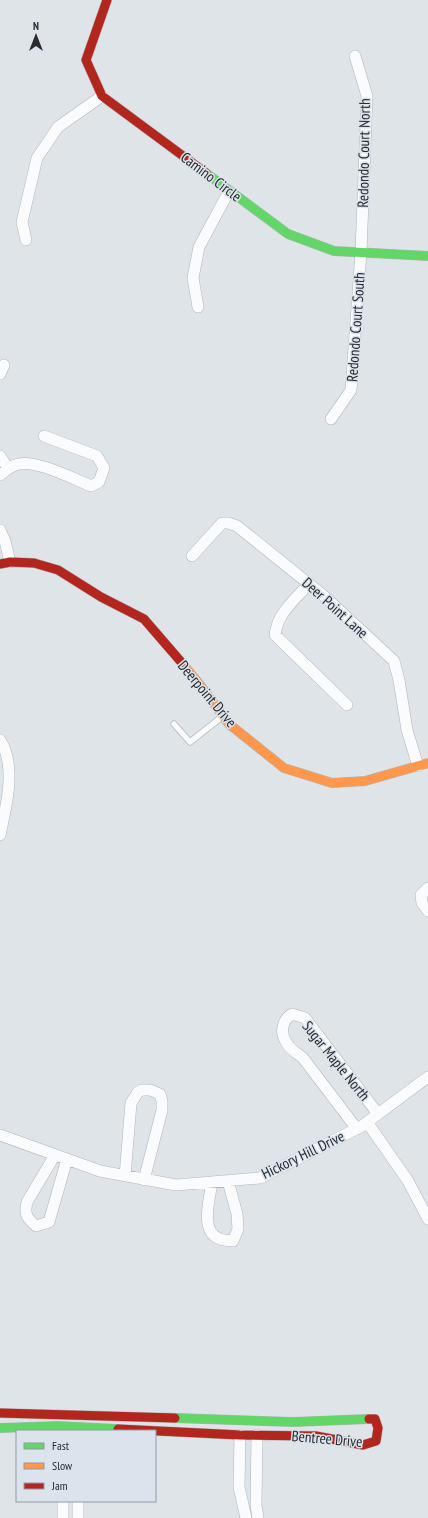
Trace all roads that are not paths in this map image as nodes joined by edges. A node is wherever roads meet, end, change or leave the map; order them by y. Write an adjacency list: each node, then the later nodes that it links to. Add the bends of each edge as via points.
1 (107, 0): 3 (street, Camino Circle, via 86,60)
2 (355, 56): 6 (street, Redondo Court North, via 367,96)
3 (102, 96): 4 (street, Camino Circle); 5 (street, via 58,128 37,158 22,222)
4 (229, 191): 6 (street, Camino Circle, via 288,234 334,251); 8 (street, via 199,247 193,278)
5 (26, 240)
6 (361, 252): 7 (street, Camino Circle); 9 (street, Redondo Court South, via 351,390)
7 (428, 256)
8 (198, 307)
9 (331, 419)
10 (44, 436): 12 (street, via 97,456 104,468 99,482 91,486 34,464 19,464)
11 (0, 456): 12 (street)
12 (4, 471)
13 (0, 530): 15 (street, via 5,541)
14 (192, 556): 16 (street, Deer Point Lane, via 222,524 228,523 237,526)
15 (5, 563): 18 (street, Deerpoint Drive, via 34,563 58,570 101,597 144,619)
16 (309, 584): 17 (street, via 280,615 274,635); 21 (street, Deer Point Lane, via 394,661 407,730)
17 (347, 705)
18 (223, 716): 19 (lane, via 190,742); 21 (street, Deerpoint Drive, via 229,724 284,768 332,783 364,781)
19 (174, 724)
20 (0, 740): 22 (street, via 5,748 9,770 8,799)
21 (423, 764)
22 (0, 835)
23 (428, 888): 24 (street, via 421,895 422,903)
24 (428, 911)
25 (428, 1077): 26 (street, Hickory Hill Drive)
26 (378, 1114): 27 (street, Hickory Hill Drive); 28 (street, Sugar Maple North, via 305,1018 292,1014 288,1016 283,1028 286,1042 303,1058)
27 (367, 1122): 28 (street, Hickory Hill Drive); 36 (street, via 408,1181)
28 (357, 1129): 34 (street, Hickory Hill Drive, via 260,1178)
29 (0, 1135): 30 (street, Hickory Hill Drive)
30 (55, 1155): 31 (street, Hickory Hill Drive); 31 (street, via 25,1209 27,1219 36,1226 49,1222)
31 (67, 1159): 32 (street, Hickory Hill Drive, via 100,1171)
32 (125, 1176): 33 (street, Hickory Hill Drive); 33 (street, via 131,1103 138,1092 150,1090 160,1094 162,1110)
33 (144, 1180): 35 (street, Hickory Hill Drive, via 176,1185)
34 (228, 1181): 35 (street, Hickory Hill Drive); 35 (street, via 237,1214 238,1229 233,1241 220,1239 210,1230 207,1213)
35 (212, 1182)
36 (428, 1218)
37 (0, 1414): 42 (street, Bentree Drive, via 293,1422 375,1419 378,1428 376,1441 363,1445 316,1436)
38 (0, 1428): 39 (street, Bentree Drive, via 24,1426)
39 (73, 1430)
40 (156, 1432): 41 (street, Bentree Drive)
41 (240, 1435): 42 (street, Bentree Drive); 47 (street, via 239,1487)
42 (257, 1435): 48 (street)
43 (63, 1502): 45 (street)
44 (78, 1502): 46 (street)
45 (63, 1518)
46 (78, 1518)
47 (246, 1518)
48 (258, 1518)

